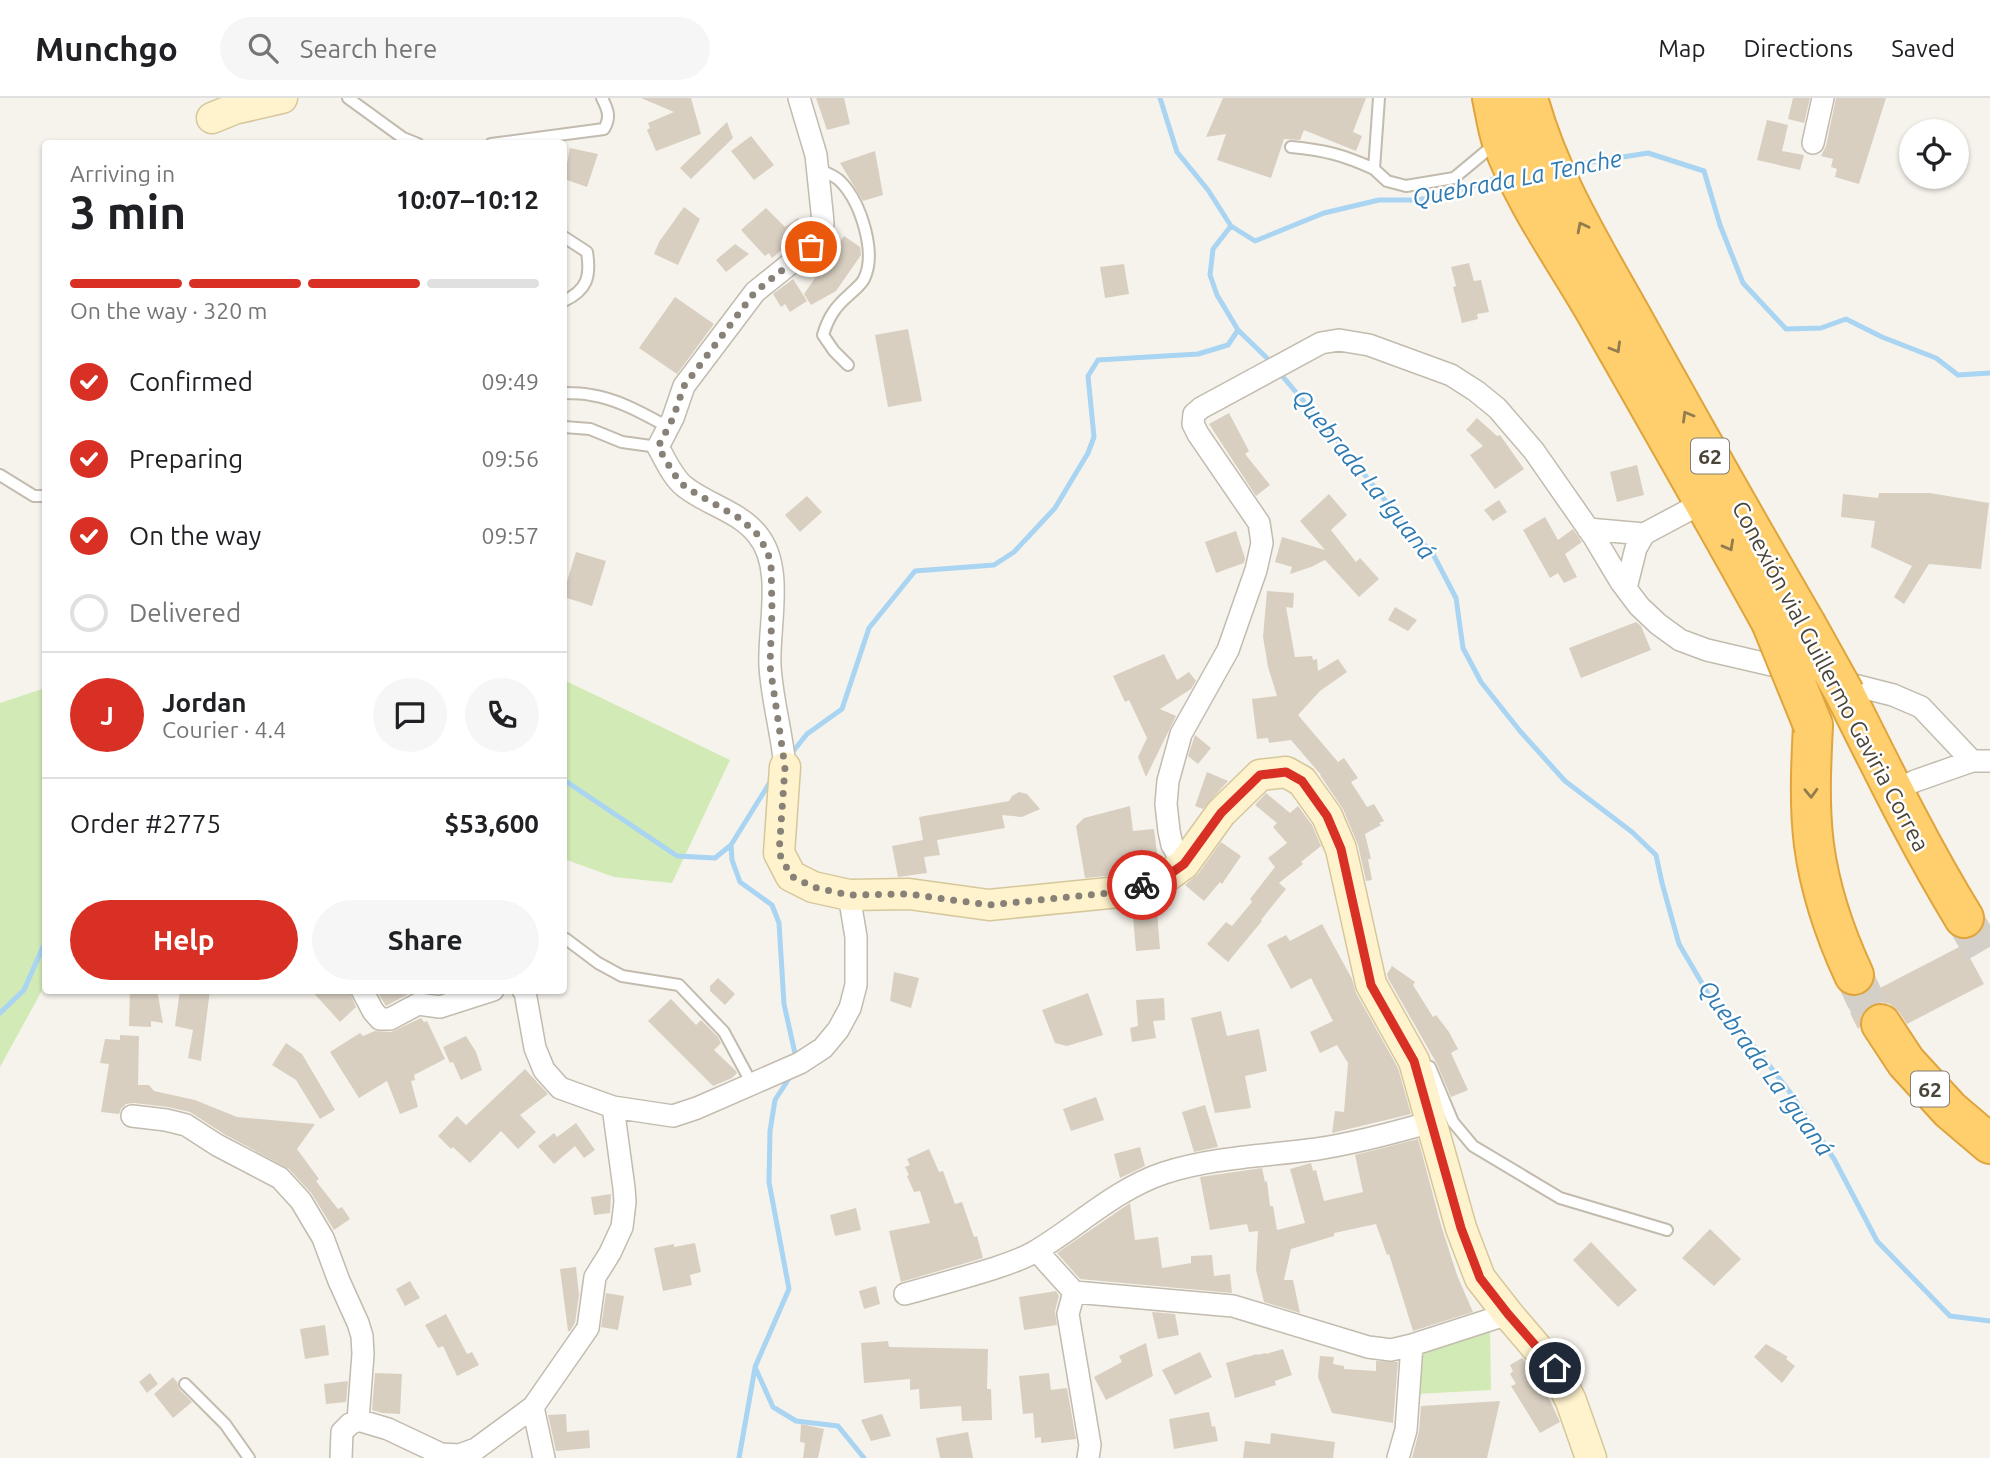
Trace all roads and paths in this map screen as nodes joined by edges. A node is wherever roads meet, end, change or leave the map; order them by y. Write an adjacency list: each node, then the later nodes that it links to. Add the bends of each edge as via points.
1 (282, 98): 8 (street)
2 (348, 98): 10 (lane)
3 (602, 98): 11 (lane, via 609,111 604,129)
4 (799, 98): 14 (street)
5 (1378, 98): 15 (lane)
6 (1492, 98): 9 (highway, Conexión vial Guillermo Gaviria Correa / 62)
7 (1823, 98): 12 (street)
8 (212, 118)
9 (1522, 121): 15 (lane, via 1454,178 1406,186 1387,181); 17 (highway, Conexión vial Guillermo Gaviria Correa / 62, via 1524,190 1546,231)
10 (408, 140)
11 (521, 140)
12 (1813, 142)
13 (1291, 147): 15 (lane, via 1349,157)
14 (817, 169): 19 (lane, via 841,180 868,238 869,268 862,283 828,317 823,335); 22 (street, via 822,212 818,238 755,292 684,386)
15 (1374, 169)
16 (567, 239): 18 (lane, via 587,252 589,264 588,279)
17 (1599, 288): 26 (highway, Conexión vial Guillermo Gaviria Correa / 62, one-way to 26); 30 (highway, Conexión vial Guillermo Gaviria Correa / 62, one-way to 17)
18 (567, 300)
19 (849, 365)
20 (567, 393): 22 (lane, via 616,402)
21 (567, 428): 23 (lane, via 590,429 622,442)
22 (668, 428): 23 (street)
23 (658, 447): 31 (street, via 685,487 741,519 767,551 772,578 770,666)
24 (0, 475): 25 (lane, via 34,496)
25 (42, 496)
26 (1704, 502): 28 (street); 30 (highway, Conexión vial Guillermo Gaviria Correa / 62, one-way to 30)
27 (1588, 529): 28 (street); 29 (street); 34 (street, via 1534,451 1497,408 1451,375 1368,345 1339,340 1321,343 1201,408 1194,414 1193,424 1259,523 1262,544 1228,650 1181,734 1168,781 1169,831)
28 (1644, 534): 29 (street)
29 (1626, 588): 32 (street, via 1639,606 1680,640 1893,695 1921,707)
30 (1789, 623): 33 (highway, Conexión vial Guillermo Gaviria Correa / 62, bridge, via 1845,694); 38 (highway, Conexión vial Guillermo Gaviria Correa / 62, one-way to 38, bridge, via 1813,725 1814,845 1826,904)
31 (785, 761): 35 (street, via 779,853 791,876 813,887)
32 (1981, 761): 33 (street)
33 (1894, 791): 36 (highway, Conexión vial Guillermo Gaviria Correa / 62)
34 (1184, 864): 35 (street, via 1163,879 1119,892 989,905 909,894); 43 (street, via 1221,813 1260,775 1286,772 1302,781 1327,816 1341,849 1371,985)
35 (849, 895): 44 (street, via 856,937 856,985 850,1008 823,1048)
36 (1964, 918)
37 (567, 940): 44 (lane, via 622,975 678,985 724,1032)
38 (1854, 975)
39 (364, 994): 40 (street, via 380,1019 390,1019 418,1004 440,1007)
40 (481, 994)
41 (525, 994): 45 (street, via 544,1070 560,1088)
42 (1881, 1024): 48 (highway, 62, via 1914,1072)
43 (1414, 1061): 47 (street); 49 (lane, via 1430,1067 1453,1122 1473,1146 1560,1198)
44 (752, 1084): 45 (street, via 673,1116)
45 (613, 1107): 56 (street, via 625,1202 622,1227 595,1278 588,1328)
46 (132, 1116): 57 (street, via 186,1125 280,1178 301,1201 323,1238 360,1329 363,1354)
47 (1431, 1122): 50 (street, via 1376,1138 1164,1173 1128,1191); 53 (street, via 1480,1278)
48 (1990, 1143)
49 (1667, 1230)
50 (1037, 1251): 51 (street); 52 (street)
51 (1074, 1292): 54 (street, via 1233,1306 1368,1347 1391,1350); 61 (street, via 1068,1314 1090,1445)
52 (905, 1294)
53 (1508, 1314): 54 (street); 63 (street, via 1560,1377)
54 (1412, 1345): 62 (street, via 1406,1430)
55 (185, 1384): 58 (lane, via 225,1424)
56 (533, 1407): 57 (street, via 476,1449 459,1455 441,1454); 60 (street)
57 (358, 1420): 59 (street, via 342,1432)
58 (249, 1458)
59 (341, 1458)
60 (544, 1458)
61 (1088, 1458)
62 (1398, 1458)
63 (1591, 1458)

